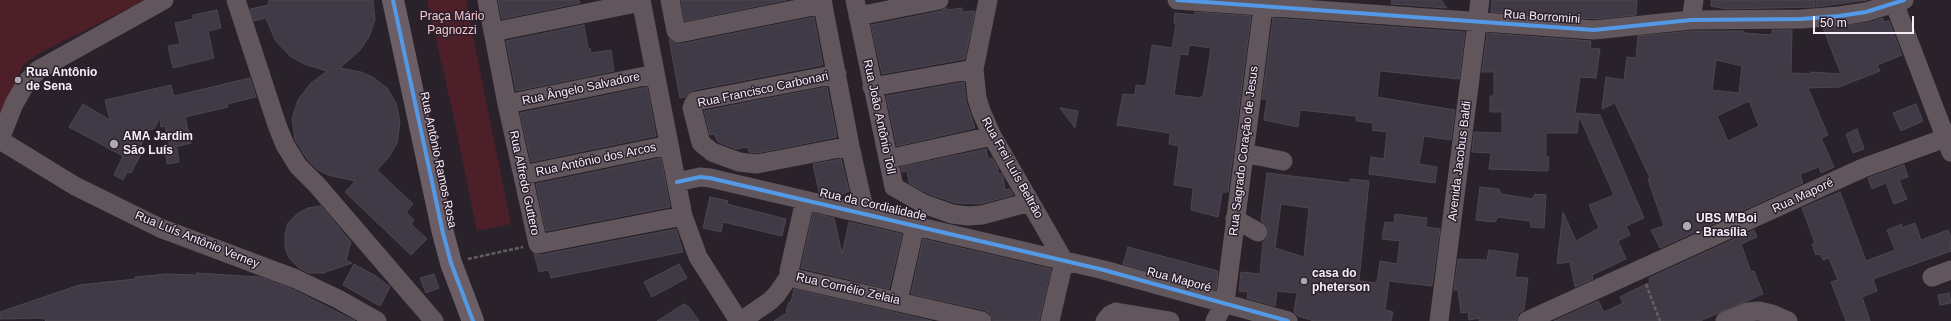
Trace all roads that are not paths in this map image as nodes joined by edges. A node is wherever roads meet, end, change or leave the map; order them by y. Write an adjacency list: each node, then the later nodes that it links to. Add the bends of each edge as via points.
1 (164, 0): 25 (street, via 38,70 26,83 14,104)
2 (236, 0): 49 (street, via 285,145 298,166)
3 (393, 0): 50 (main road, Rua Antônio Ramos Rosa, via 443,233 451,263)
4 (487, 0): 18 (street, Rua Alfredo Guttero)
5 (670, 0): 13 (street, via 676,31 679,33)
6 (939, 0): 15 (street)
7 (988, 0): 19 (street, Rua Frei Luís Beltrão)
8 (1177, 0): 14 (street, Rua Borromini)
9 (1480, 0): 17 (street, Avenida Jacobus Baldi)
10 (1694, 0): 16 (street)
11 (641, 1): 18 (street); 20 (street)
12 (1897, 1): 16 (street, Rua Borromini, via 1866,12 1801,19); 26 (street)
13 (823, 2): 21 (street)
14 (1264, 3): 17 (street, Rua Borromini); 29 (street, Rua Sagrado Coração de Jesus)
15 (856, 8): 22 (street, Rua João Antônio Toll)
16 (1691, 20): 17 (street, Rua Borromini, via 1594,30)
17 (1477, 22): 58 (street, Avenida Jacobus Baldi)
18 (493, 32): 23 (street, Rua Alfredo Guttero)
19 (974, 69): 22 (street); 24 (street, Rua Frei Luís Beltrão, via 978,98)
20 (655, 74): 23 (street, Rua Ângelo Salvadore); 27 (street)
21 (837, 74): 28 (street); 28 (street, Rua Francisco Carbonari, via 696,101 692,108 701,143 716,154 739,162 757,164)
22 (872, 87): 30 (street, Rua João Antônio Toll)
23 (507, 104): 32 (street, Rua Alfredo Guttero)
24 (992, 136): 30 (street); 35 (street, Rua Frei Luís Beltrão)
25 (0, 139): 48 (street, Rua Luís Antônio Verney, via 75,186 160,228 296,279)
26 (1949, 142): 59 (street, Rua Maporé, via 1863,168)
27 (669, 145): 32 (street, Rua Antônio dos Arcos); 33 (street)
28 (850, 146): 36 (street)
29 (1244, 153): 31 (street); 38 (street, Rua Sagrado Coração de Jesus)
30 (888, 159): 35 (street, Rua João Antônio Toll, via 892,184 896,190 952,214 982,215)
31 (1283, 161)
32 (523, 175): 37 (street, Rua Alfredo Guttero, via 538,244)
33 (677, 182): 34 (street, Rua da Cordialidade, via 700,177 710,178); 37 (street)
34 (805, 200): 36 (street, Rua da Cordialidade); 43 (street, Rua Cornélio Zelaia)
35 (1030, 202): 41 (street, Rua Frei Luís Beltrão)
36 (865, 213): 39 (street, Rua da Cordialidade)
37 (682, 216): 51 (street, via 698,257)
38 (1236, 219): 40 (street); 46 (street, Rua Sagrado Coração de Jesus)
39 (915, 225): 41 (street, Rua da Cordialidade); 45 (street)
40 (1258, 232)
41 (1064, 261): 46 (street, Rua Maporé); 53 (street)
42 (1951, 270): 44 (street)
43 (790, 275): 45 (street, Rua Cornélio Zelaia, via 796,279); 51 (street, via 770,301)
44 (1932, 277)
45 (898, 301): 52 (street, Rua Cornélio Zelaia)
46 (1225, 302): 56 (street); 57 (street, Rua Maporé)
47 (1143, 319): 54 (street, via 1116,312); 55 (street)
48 (377, 321)
49 (434, 321)
50 (473, 321)
51 (740, 321)
52 (982, 321)
53 (1050, 321)
54 (1105, 321)
55 (1170, 321)
56 (1215, 321)
57 (1288, 321)
58 (1439, 321)
59 (1527, 321)
60 (1725, 321): 61 (street, via 1747,312 1760,311)
61 (1788, 321)

